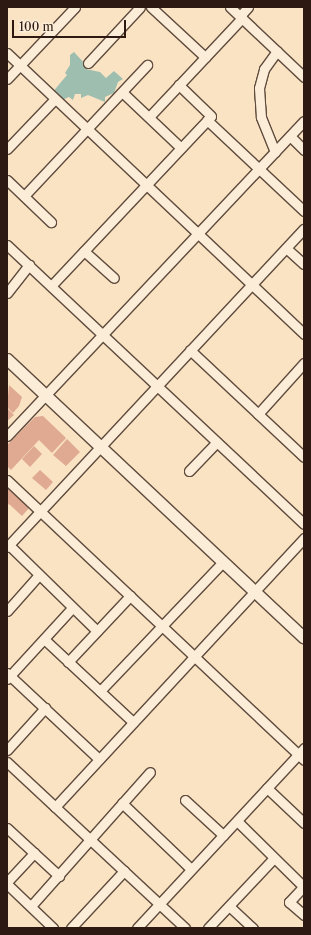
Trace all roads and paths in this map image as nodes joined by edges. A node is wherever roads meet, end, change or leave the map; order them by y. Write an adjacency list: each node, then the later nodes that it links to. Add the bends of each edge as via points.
1 (75, 7): 11 (street)
2 (140, 7): 10 (street)
3 (151, 7): 9 (street)
4 (230, 7): 6 (street)
5 (248, 7): 6 (street)
6 (241, 17): 7 (street); 9 (street)
7 (277, 51): 13 (street); 26 (street, via 264,69 259,88 261,117)
8 (7, 53): 11 (street)
9 (205, 57): 15 (street)
10 (88, 63)
11 (20, 65): 14 (street); 17 (street)
12 (147, 65): 16 (street)
13 (304, 77)
14 (7, 79)
15 (179, 85): 18 (street); 19 (street, via 211,116)
16 (122, 92): 18 (street); 21 (street)
17 (54, 100): 21 (street); 24 (street)
18 (149, 117): 23 (street)
19 (207, 120): 23 (street); 27 (street)
20 (304, 121): 22 (street)
21 (86, 130): 29 (street); 30 (street)
22 (290, 136): 25 (street); 26 (street)
23 (181, 148): 29 (street)
24 (7, 149)
25 (304, 150)
26 (275, 152): 27 (street)
27 (259, 169): 31 (street); 34 (street)
28 (7, 180): 30 (street)
29 (146, 186): 34 (street); 37 (street)
30 (24, 196): 32 (street)
31 (304, 211)
32 (51, 222)
33 (304, 229): 36 (street)
34 (197, 234): 41 (street); 44 (street)
35 (7, 245): 39 (street)
36 (286, 248): 38 (street); 41 (street)
37 (84, 251): 40 (street); 42 (street)
38 (304, 264)
39 (29, 265): 42 (street); 43 (street)
40 (114, 278)
41 (252, 285): 45 (street); 46 (street)
42 (51, 286): 44 (street)
43 (7, 293)
44 (102, 334): 49 (street); 50 (street)
45 (304, 334)
46 (190, 350): 49 (street); 51 (street)
47 (7, 359): 50 (street)
48 (304, 363): 51 (street)
49 (157, 386): 53 (street); 54 (street)
50 (46, 395): 52 (street); 54 (street)
51 (258, 414): 55 (street)
52 (7, 436)
53 (218, 442): 56 (street); 59 (street)
54 (101, 447): 58 (street); 62 (street)
55 (304, 457)
56 (189, 471)
57 (7, 480): 58 (street)
58 (40, 512): 61 (street); 65 (street)
59 (304, 524)
60 (304, 538): 64 (street)
61 (8, 546): 63 (street)
62 (223, 562): 64 (street); 68 (street)
63 (39, 575): 66 (street); 67 (street)
64 (255, 592): 70 (street); 72 (street)
65 (130, 596): 68 (street); 69 (street)
66 (72, 608): 69 (street); 71 (street)
67 (7, 611)
68 (162, 626): 72 (street); 75 (street)
69 (97, 632): 73 (street)
70 (304, 638)
71 (44, 640): 73 (street); 74 (street)
72 (194, 657): 77 (street); 79 (street)
73 (68, 662): 75 (street)
74 (8, 676): 76 (street)
75 (100, 691): 77 (street)
76 (45, 708): 78 (street); 80 (street)
77 (133, 722): 80 (street)
78 (7, 750)
79 (302, 755): 83 (street)
80 (99, 759): 86 (street)
81 (7, 762): 86 (street)
82 (150, 772): 85 (street)
83 (267, 788): 87 (street); 88 (street)
84 (185, 800): 90 (street)
85 (122, 804): 91 (street); 94 (street)
86 (55, 807): 91 (street)
87 (237, 821): 90 (street); 93 (street)
88 (304, 823)
89 (7, 828): 92 (street)
90 (223, 835): 94 (street)
91 (90, 839): 95 (street); 96 (street)
92 (34, 853): 96 (street); 97 (street)
93 (274, 858): 98 (street); 101 (street)
94 (192, 869): 99 (street)
95 (124, 871): 99 (street); 105 (street)
96 (59, 876): 100 (street)
97 (7, 883): 100 (street)
98 (304, 886): 102 (street, via 290,902)
99 (159, 904): 103 (street); 106 (street)
100 (30, 906): 104 (street)
101 (229, 906): 107 (street); 108 (street)
102 (304, 915)
103 (139, 927)
104 (53, 928)
105 (71, 928)
106 (185, 928)
107 (208, 928)
108 (253, 928)

